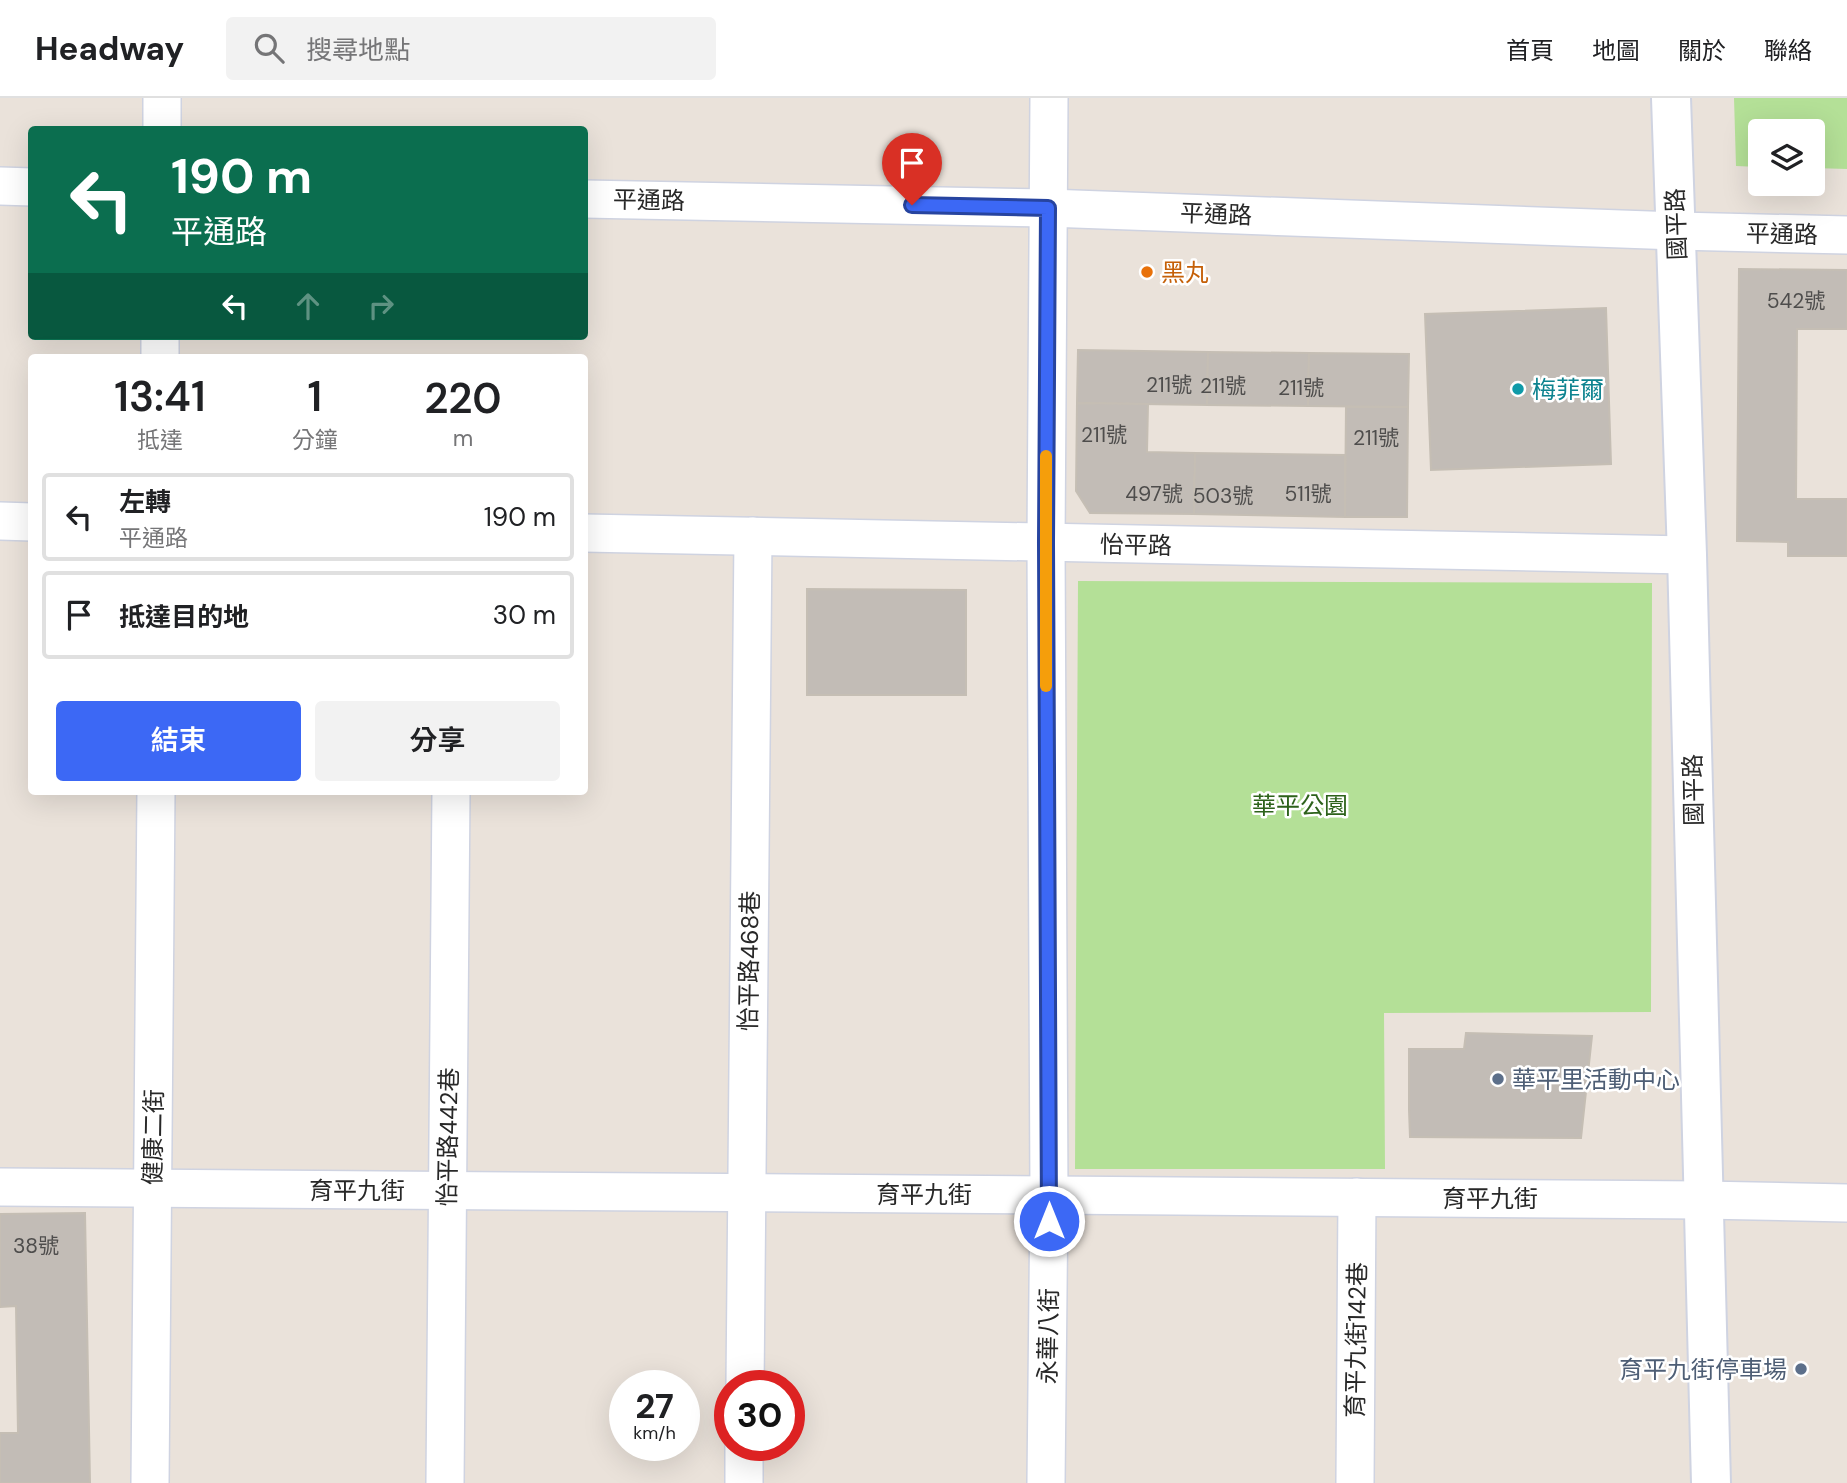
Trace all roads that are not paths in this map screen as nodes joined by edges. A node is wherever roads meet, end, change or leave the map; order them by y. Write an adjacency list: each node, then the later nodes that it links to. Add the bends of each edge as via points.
1 (162, 98): 4 (street)
2 (1049, 98): 8 (street, 永華八街)
3 (1671, 98): 9 (street, 國平路)
4 (162, 126)
5 (0, 186): 6 (street)
6 (28, 187)
7 (588, 199): 8 (street, 平通路)
8 (1048, 208): 9 (street, 平通路); 15 (street, 永華八街)
9 (1677, 231): 10 (street, 平通路); 16 (street, 國平路)
10 (1847, 235)
11 (0, 521): 12 (street)
12 (28, 522)
13 (588, 533): 14 (street, 怡平路)
14 (753, 536): 15 (street, 怡平路); 22 (street, 怡平路468巷)
15 (1046, 543): 16 (street, 怡平路); 23 (street, 永華八街)
16 (1687, 555): 25 (street, 國平路)
17 (156, 795): 20 (street, 健康二街)
18 (451, 795): 21 (street, 怡平路442巷)
19 (0, 1187): 20 (street, 育平九街)
20 (153, 1188): 21 (street, 育平九街); 29 (street, 健康二街)
21 (448, 1190): 22 (street, 育平九街); 30 (street, 怡平路442巷)
22 (746, 1192): 23 (street, 育平九街); 27 (street, 怡平路468巷)
23 (1049, 1195): 24 (street, 育平九街); 32 (street, 永華八街)
24 (1357, 1197): 25 (street, 育平九街); 33 (street, 育平九街142巷)
25 (1703, 1200): 26 (street, 育平九街); 34 (street, 國平路)
26 (1847, 1203)
27 (745, 1370)
28 (744, 1461): 31 (street)
29 (150, 1483)
30 (445, 1483)
31 (744, 1483)
32 (1046, 1483)
33 (1355, 1483)
34 (1711, 1483)

